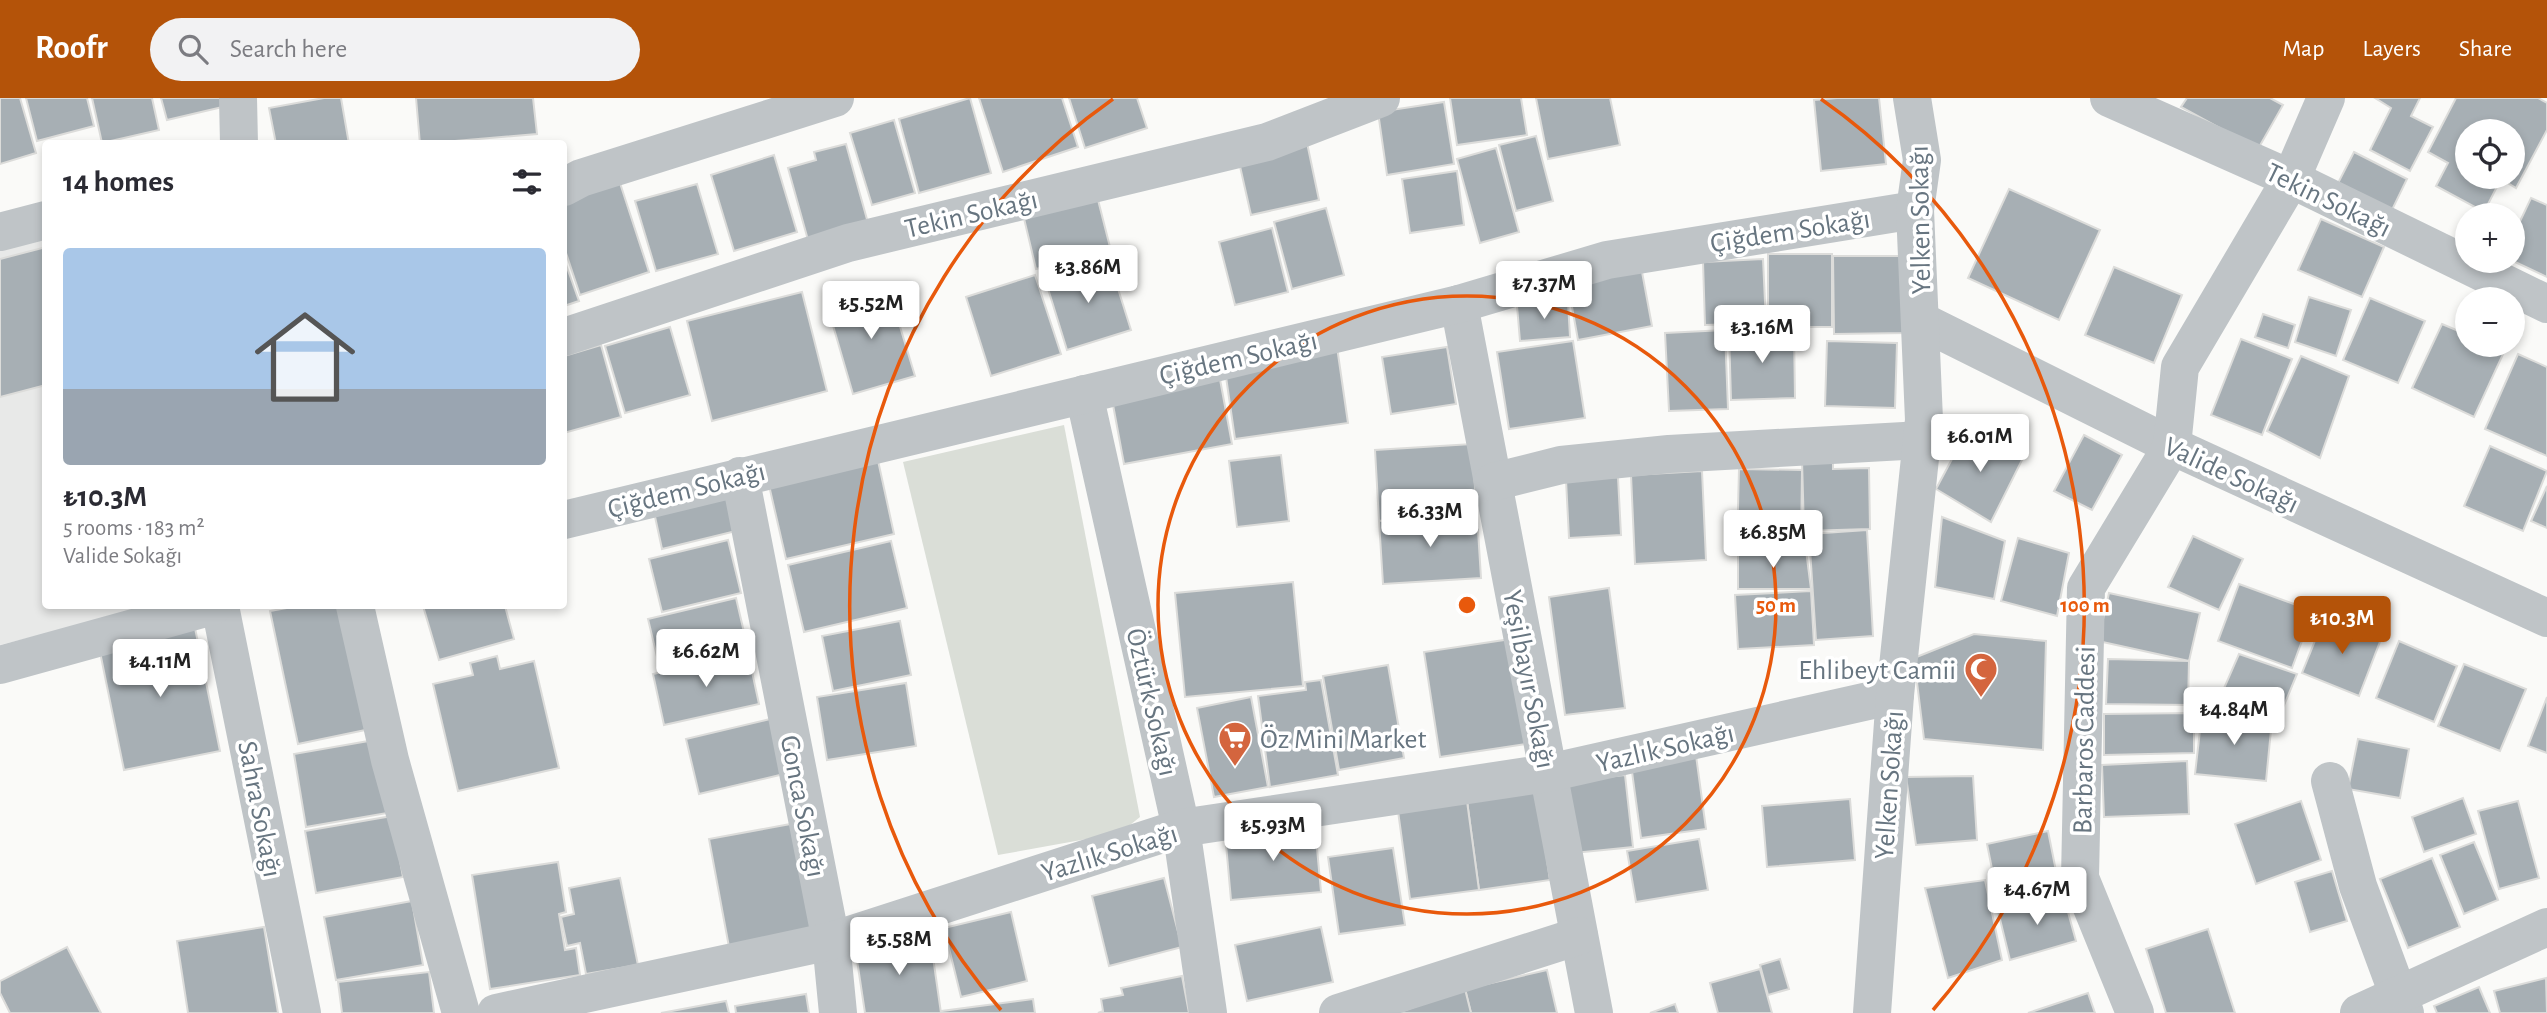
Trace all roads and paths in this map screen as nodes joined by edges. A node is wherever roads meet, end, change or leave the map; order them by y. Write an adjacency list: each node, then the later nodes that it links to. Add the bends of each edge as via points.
1 (238, 98): 7 (street)
2 (835, 98): 9 (street)
3 (1381, 98): 16 (street, Tekin Sokağı, via 1267,142 848,243)
4 (1912, 98): 10 (street, Yelken Sokağı, via 1922,160)
5 (2109, 98): 8 (street, Tekin Sokağı)
6 (2326, 98): 8 (street, Barbaros Caddesi)
7 (239, 140)
8 (2291, 179): 14 (street, Tekin Sokağı); 19 (street, Barbaros Caddesi, via 2180,368)
9 (567, 185)
10 (1914, 210): 13 (street, Çiğdem Sokağı, via 1607,260); 15 (street, Yelken Sokağı)
11 (42, 221): 12 (street)
12 (0, 232)
13 (1459, 304): 17 (street, Çiğdem Sokağı); 21 (street, Yeşilbayır Sokağı)
14 (2547, 304)
15 (1921, 321): 18 (street, Yelken Sokağı); 19 (street, Valide Sokağı)
16 (567, 336)
17 (1084, 394): 20 (street, Çiğdem Sokağı); 31 (street, Öztürk Sokağı)
18 (1922, 440): 21 (street, via 1669,454 1561,465); 28 (street, Yelken Sokağı)
19 (2172, 446): 26 (street, Valide Sokağı); 44 (street, Barbaros Caddesi, via 2086,589 2080,878)
20 (740, 476): 22 (street, Çiğdem Sokağı); 34 (street, Gonca Sokağı)
21 (1493, 482): 29 (street, Yeşilbayır Sokağı)
22 (567, 519)
23 (202, 609): 27 (street)
24 (221, 609): 36 (street, Sahra Sokağı)
25 (356, 609): 37 (street, via 390,760)
26 (2547, 618)
27 (0, 665)
28 (1895, 695): 29 (street, Yazlık Sokağı); 43 (street, Yelken Sokağı)
29 (1548, 773): 31 (street, Yazlık Sokağı); 33 (street, Yeşilbayır Sokağı)
30 (2330, 781): 35 (street, via 2358,886)
31 (1181, 828): 34 (street, Yazlık Sokağı); 40 (street, Öztürk Sokağı)
32 (2547, 927): 35 (street)
33 (1579, 936): 41 (street); 42 (street, Yeşilbayır Sokağı)
34 (831, 940): 38 (street, Yazlık Sokağı); 39 (street, Gonca Sokağı)
35 (2401, 1004): 45 (street)
36 (302, 1013)
37 (461, 1013)
38 (496, 1013)
39 (838, 1013)
40 (1208, 1013)
41 (1338, 1013)
42 (1594, 1013)
43 (1872, 1013)
44 (2135, 1013)
45 (2359, 1013)

